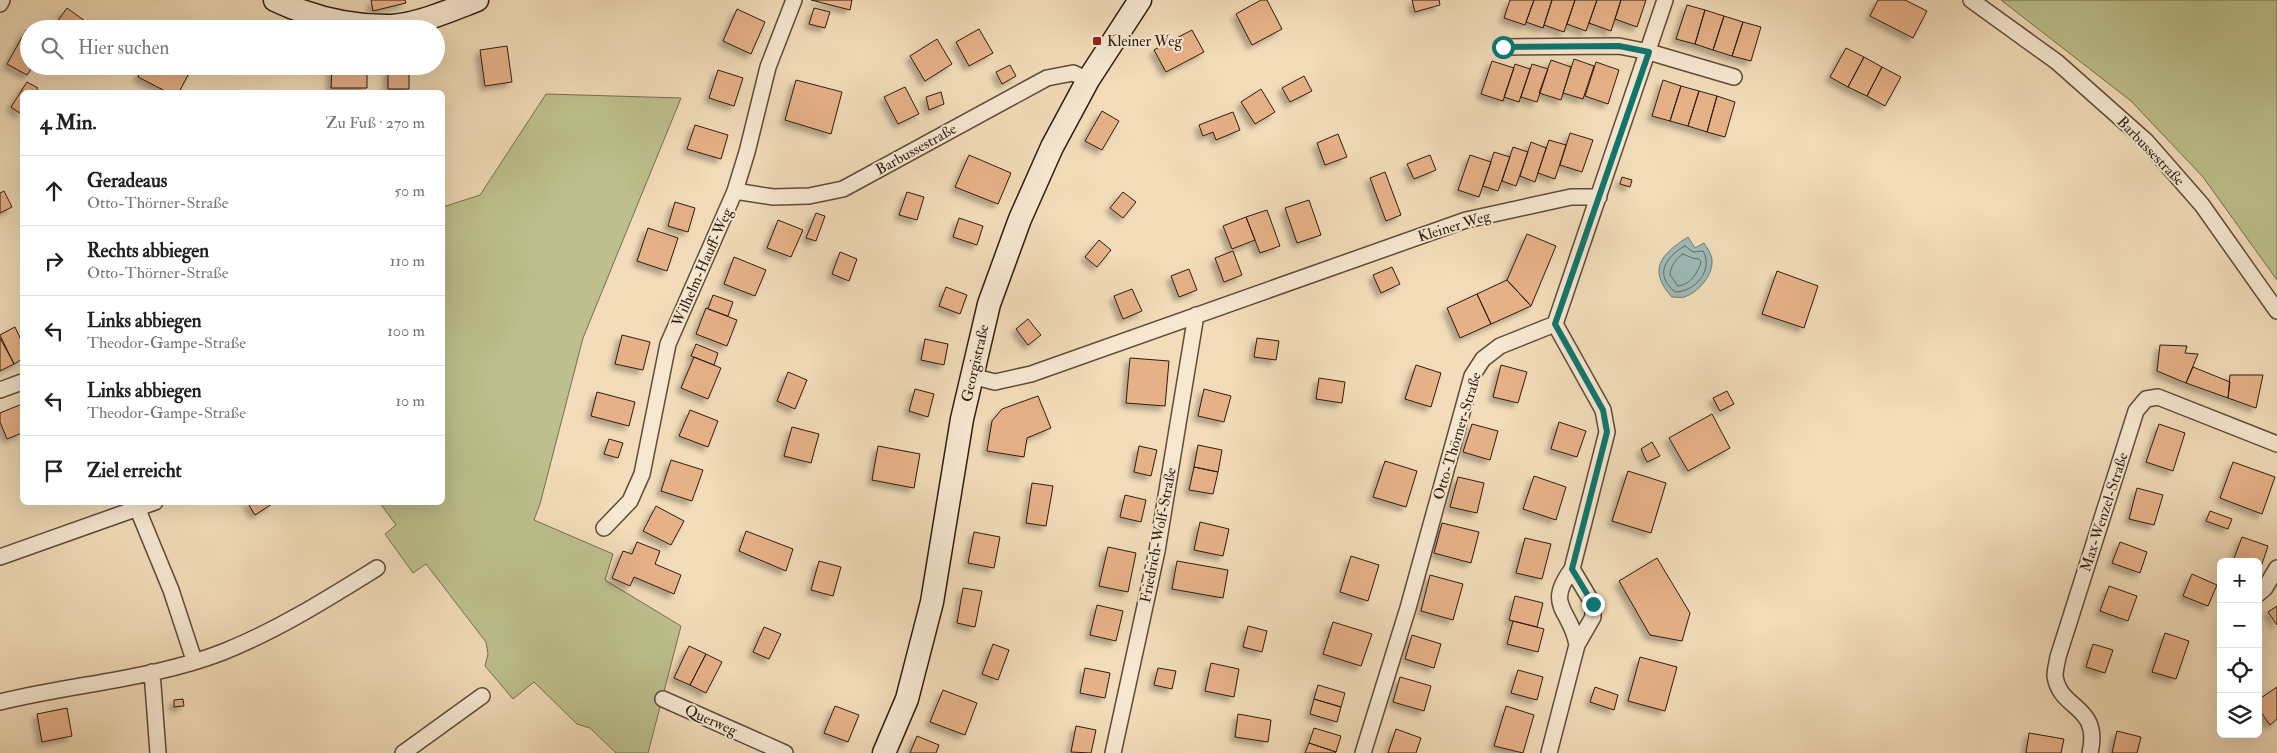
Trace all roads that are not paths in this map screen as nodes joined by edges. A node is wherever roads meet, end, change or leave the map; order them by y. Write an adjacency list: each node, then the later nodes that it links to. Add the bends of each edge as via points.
1 (2, 0): 8 (street)
2 (275, 0): 9 (street, via 298,11)
3 (477, 0): 10 (street)
4 (794, 0): 15 (street, Wilhelm-Hauff-Weg, via 768,67)
5 (1140, 0): 14 (street, Georgistraße)
6 (1665, 0): 12 (street)
7 (1972, 0): 17 (street, Barbussestraße, via 2057,62 2146,141 2202,205)
8 (0, 4)
9 (332, 20)
10 (419, 20)
11 (1503, 47): 12 (street, via 1619,46)
12 (1649, 52): 13 (street); 16 (street)
13 (1734, 77)
14 (1088, 80): 15 (street, Barbussestraße, via 1073,73 1047,78 843,188 809,196 772,197); 20 (street, Georgistraße, via 1052,147 1020,219 989,304)
15 (735, 191): 26 (street, Wilhelm-Hauff-Weg, via 668,344 642,474 630,501)
16 (1599, 197): 18 (street, Kleiner Weg, via 1571,197 1466,220); 19 (street)
17 (2277, 311)
18 (1196, 315): 20 (street, Kleiner Weg, via 1031,374 995,382); 42 (street, Friedrich-Wolf-Straße, via 1157,551)
19 (1555, 324): 30 (street, via 1603,410 1607,432); 43 (street, Otto-Thörner-Straße, via 1500,346 1483,359 1472,376 1408,608)
20 (971, 376): 41 (street, Georgistraße, via 932,602 907,699)
21 (20, 383): 22 (street)
22 (0, 390)
23 (2277, 444): 45 (street, Max-Wenzel-Straße, via 2158,397 2146,399 2136,411 2055,675 2059,690 2091,723)
24 (149, 505): 25 (street)
25 (138, 510): 27 (street); 33 (street, via 171,590)
26 (604, 528)
27 (0, 558)
28 (377, 568): 33 (street, via 272,630 222,652)
29 (2277, 568): 31 (street)
30 (1572, 569): 32 (street, via 1559,596 1560,607 1575,633); 32 (street, via 1593,604 1593,617)
31 (2262, 591)
32 (1577, 645): 44 (street)
33 (194, 660): 34 (street)
34 (152, 672): 37 (street); 38 (street)
35 (482, 696): 39 (street)
36 (663, 699): 40 (street, Querweg)
37 (0, 702)
38 (158, 753)
39 (403, 753)
40 (785, 753)
41 (884, 753)
42 (1112, 753)
43 (1363, 753)
44 (1549, 753)
45 (2090, 753)

